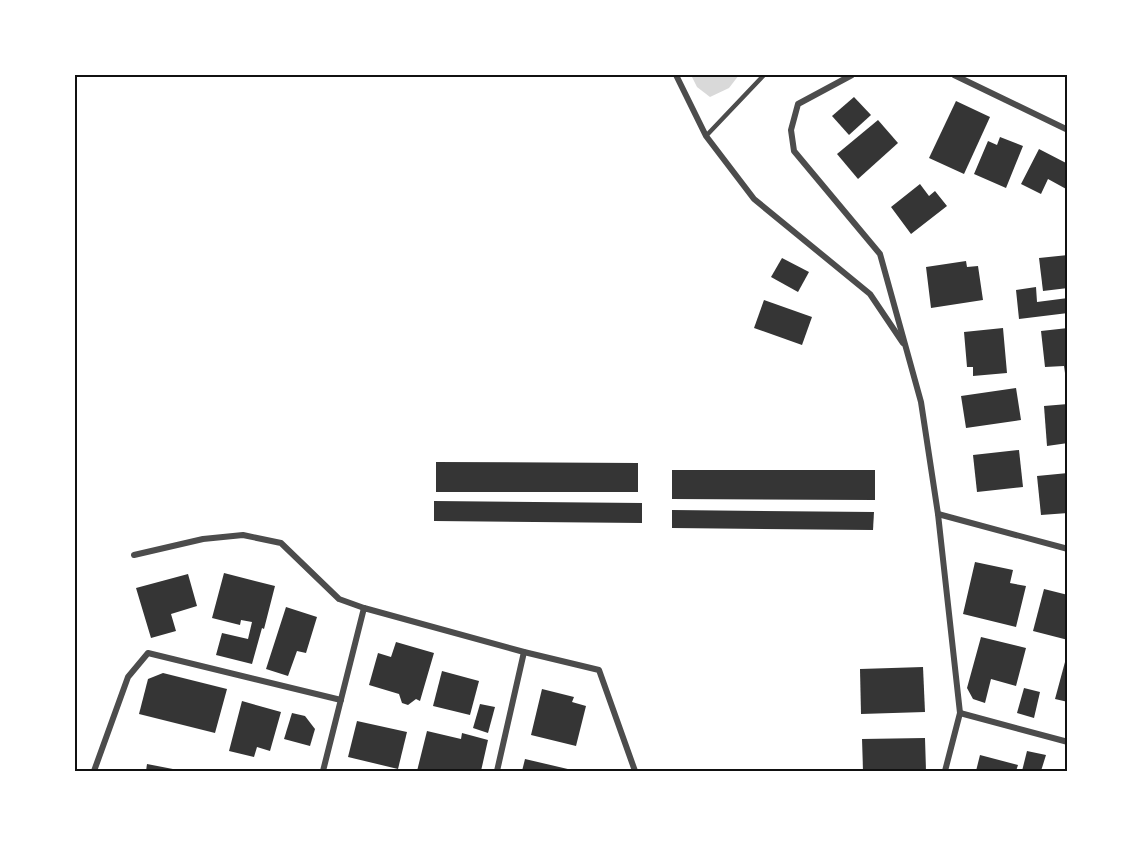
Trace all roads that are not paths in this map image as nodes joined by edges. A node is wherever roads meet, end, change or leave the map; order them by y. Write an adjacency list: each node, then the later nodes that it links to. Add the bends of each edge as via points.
1 (676, 75): 6 (street)
2 (764, 75): 6 (lane)
3 (852, 75): 7 (street, via 798,104 791,130 794,151 880,254)
4 (954, 75): 5 (street)
5 (1068, 130)
6 (706, 136): 7 (street, via 754,199 870,294)
7 (907, 350): 8 (street, via 921,402)
8 (938, 514): 9 (street); 14 (street)
9 (1068, 549)
10 (134, 555): 11 (street, via 203,539 243,535 281,543 339,599)
11 (364, 608): 12 (street); 13 (street)
12 (524, 652): 18 (street); 19 (street, via 599,670)
13 (341, 700): 16 (street, via 148,653 128,677); 17 (street)
14 (960, 713): 15 (street); 20 (street)
15 (1068, 742)
16 (94, 771)
17 (323, 771)
18 (497, 771)
19 (635, 771)
20 (945, 771)

